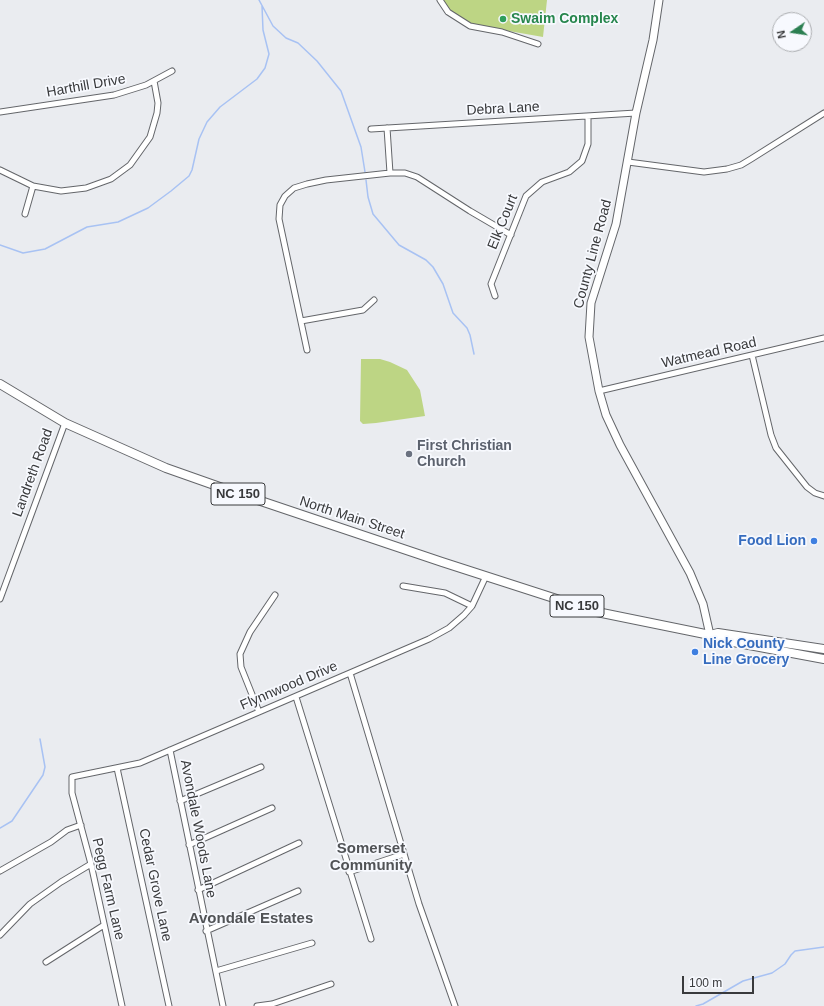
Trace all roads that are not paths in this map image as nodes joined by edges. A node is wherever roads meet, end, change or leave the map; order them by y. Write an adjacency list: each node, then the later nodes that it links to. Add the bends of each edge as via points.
1 (440, 0): 3 (street, via 448,12 470,26 502,32)
2 (659, 0): 7 (street, County Line Road, via 653,40)
3 (538, 44)
4 (172, 71): 5 (street, Harthill Drive)
5 (154, 81): 6 (street, Harthill Drive, via 114,95); 15 (street, via 158,103 154,125 145,146 130,165 111,179 86,188 61,191)
6 (0, 112)
7 (636, 113): 9 (street, Debra Lane); 12 (street, County Line Road)
8 (824, 113): 12 (street, via 752,159 727,169 704,172)
9 (588, 116): 10 (street, Debra Lane); 17 (street, Elk Court, via 588,144 582,161 569,172 542,182 531,190 526,196)
10 (387, 128): 11 (street, Debra Lane); 14 (street)
11 (371, 129)
12 (628, 162): 25 (street, County Line Road, via 616,224 591,303 589,337)
13 (0, 170): 15 (street)
14 (390, 173): 17 (street, via 417,176); 20 (street, via 307,184 294,188 285,196 280,205 279,219)
15 (33, 186): 16 (street)
16 (25, 214)
17 (511, 235): 18 (street, Elk Court, via 491,284)
18 (495, 296)
19 (374, 300): 20 (street, via 363,310)
20 (300, 320): 22 (street)
21 (824, 338): 23 (street, Watmead Road)
22 (307, 350)
23 (752, 355): 25 (street, Watmead Road); 27 (street, via 776,448 802,482 815,493)
24 (0, 384): 26 (main road, North Main Street / NC 150)
25 (599, 390): 33 (street, County Line Road, via 612,430 693,578 703,604)
26 (64, 423): 28 (main road, North Main Street / NC 150, via 193,478); 31 (street, Landreth Road)
27 (824, 496)
28 (486, 576): 32 (street, Flynnwood Drive); 33 (main road, North Main Street / NC 150, via 597,612)
29 (402, 586): 32 (street, via 445,593)
30 (275, 594): 38 (street, via 250,632 240,654 241,667)
31 (0, 599)
32 (472, 606): 36 (street, Flynnwood Drive, via 457,623 441,634)
33 (710, 635): 34 (main road, North Main Street / NC 150, via 718,633); 35 (main road, North Main Street / NC 150, via 717,639)
34 (824, 650)
35 (824, 659)
36 (350, 673): 37 (street, Flynnwood Drive); 48 (street)
37 (296, 697): 38 (street, Flynnwood Drive); 51 (street)
38 (259, 712): 39 (street, Flynnwood Drive)
39 (170, 750): 41 (street, Flynnwood Drive, via 140,763); 43 (street, Avondale Woods Lane)
40 (261, 767): 43 (street)
41 (117, 768): 42 (street, Flynnwood Drive); 63 (street, Cedar Grove Lane)
42 (72, 777): 45 (street, Pegg Farm Lane, via 72,793)
43 (180, 801): 47 (street, Avondale Woods Lane)
44 (272, 808): 47 (street)
45 (81, 825): 49 (street, Pegg Farm Lane); 50 (street, via 67,830)
46 (299, 843): 52 (street)
47 (189, 846): 52 (street, Avondale Woods Lane)
48 (404, 854): 51 (street); 66 (street)
49 (91, 864): 54 (street, Pegg Farm Lane); 56 (street, via 30,904)
50 (0, 871)
51 (349, 872): 57 (street)
52 (198, 890): 55 (street, Avondale Woods Lane)
53 (298, 891): 55 (street)
54 (104, 925): 59 (street); 62 (street, Pegg Farm Lane)
55 (206, 931): 60 (street, Avondale Woods Lane)
56 (0, 935)
57 (371, 938)
58 (312, 943): 60 (street)
59 (46, 962)
60 (216, 971): 64 (street, Avondale Woods Lane)
61 (331, 984): 65 (street, via 272,1004)
62 (122, 1006)
63 (169, 1006)
64 (223, 1006)
65 (257, 1006)
66 (455, 1006)

